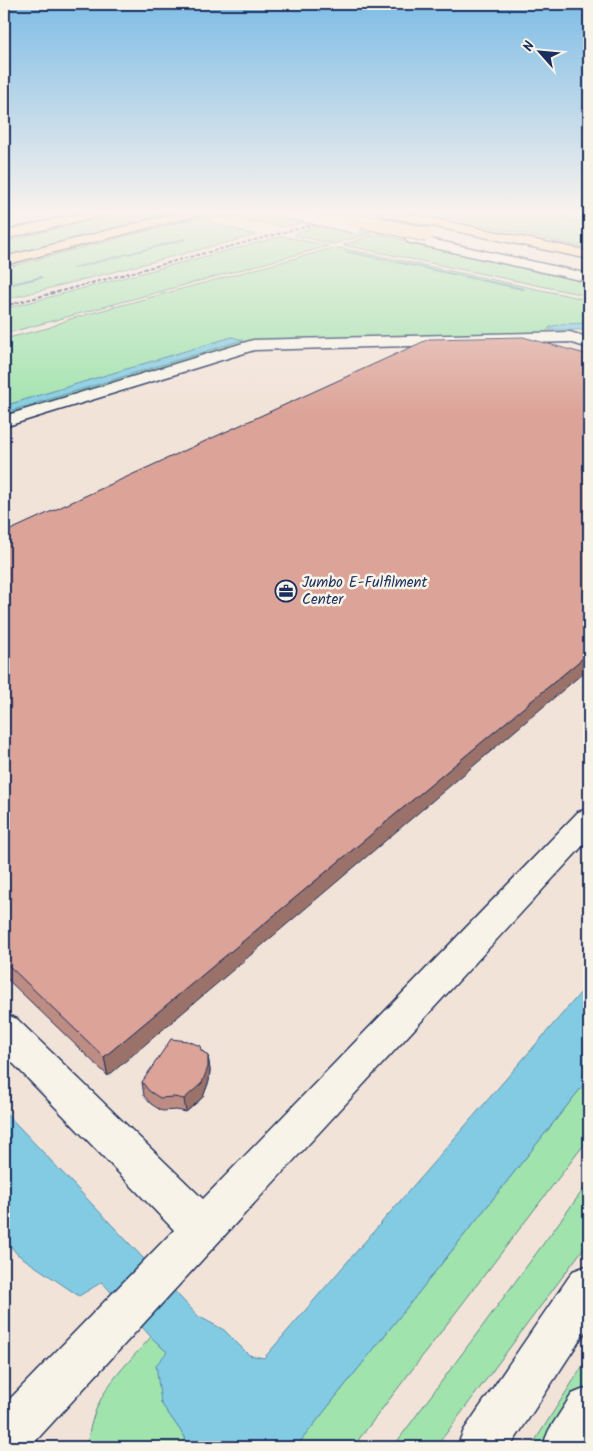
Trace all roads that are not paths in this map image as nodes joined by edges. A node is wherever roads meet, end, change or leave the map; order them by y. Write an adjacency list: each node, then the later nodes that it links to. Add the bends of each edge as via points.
1 (589, 343): 2 (street, via 570,337 253,345)
2 (4, 422)
3 (589, 820): 5 (street)
4 (4, 1030): 5 (street)
5 (203, 1229): 8 (street)
6 (589, 1286): 9 (street)
7 (589, 1411): 10 (street)
8 (4, 1440)
9 (481, 1447)
10 (566, 1447)

